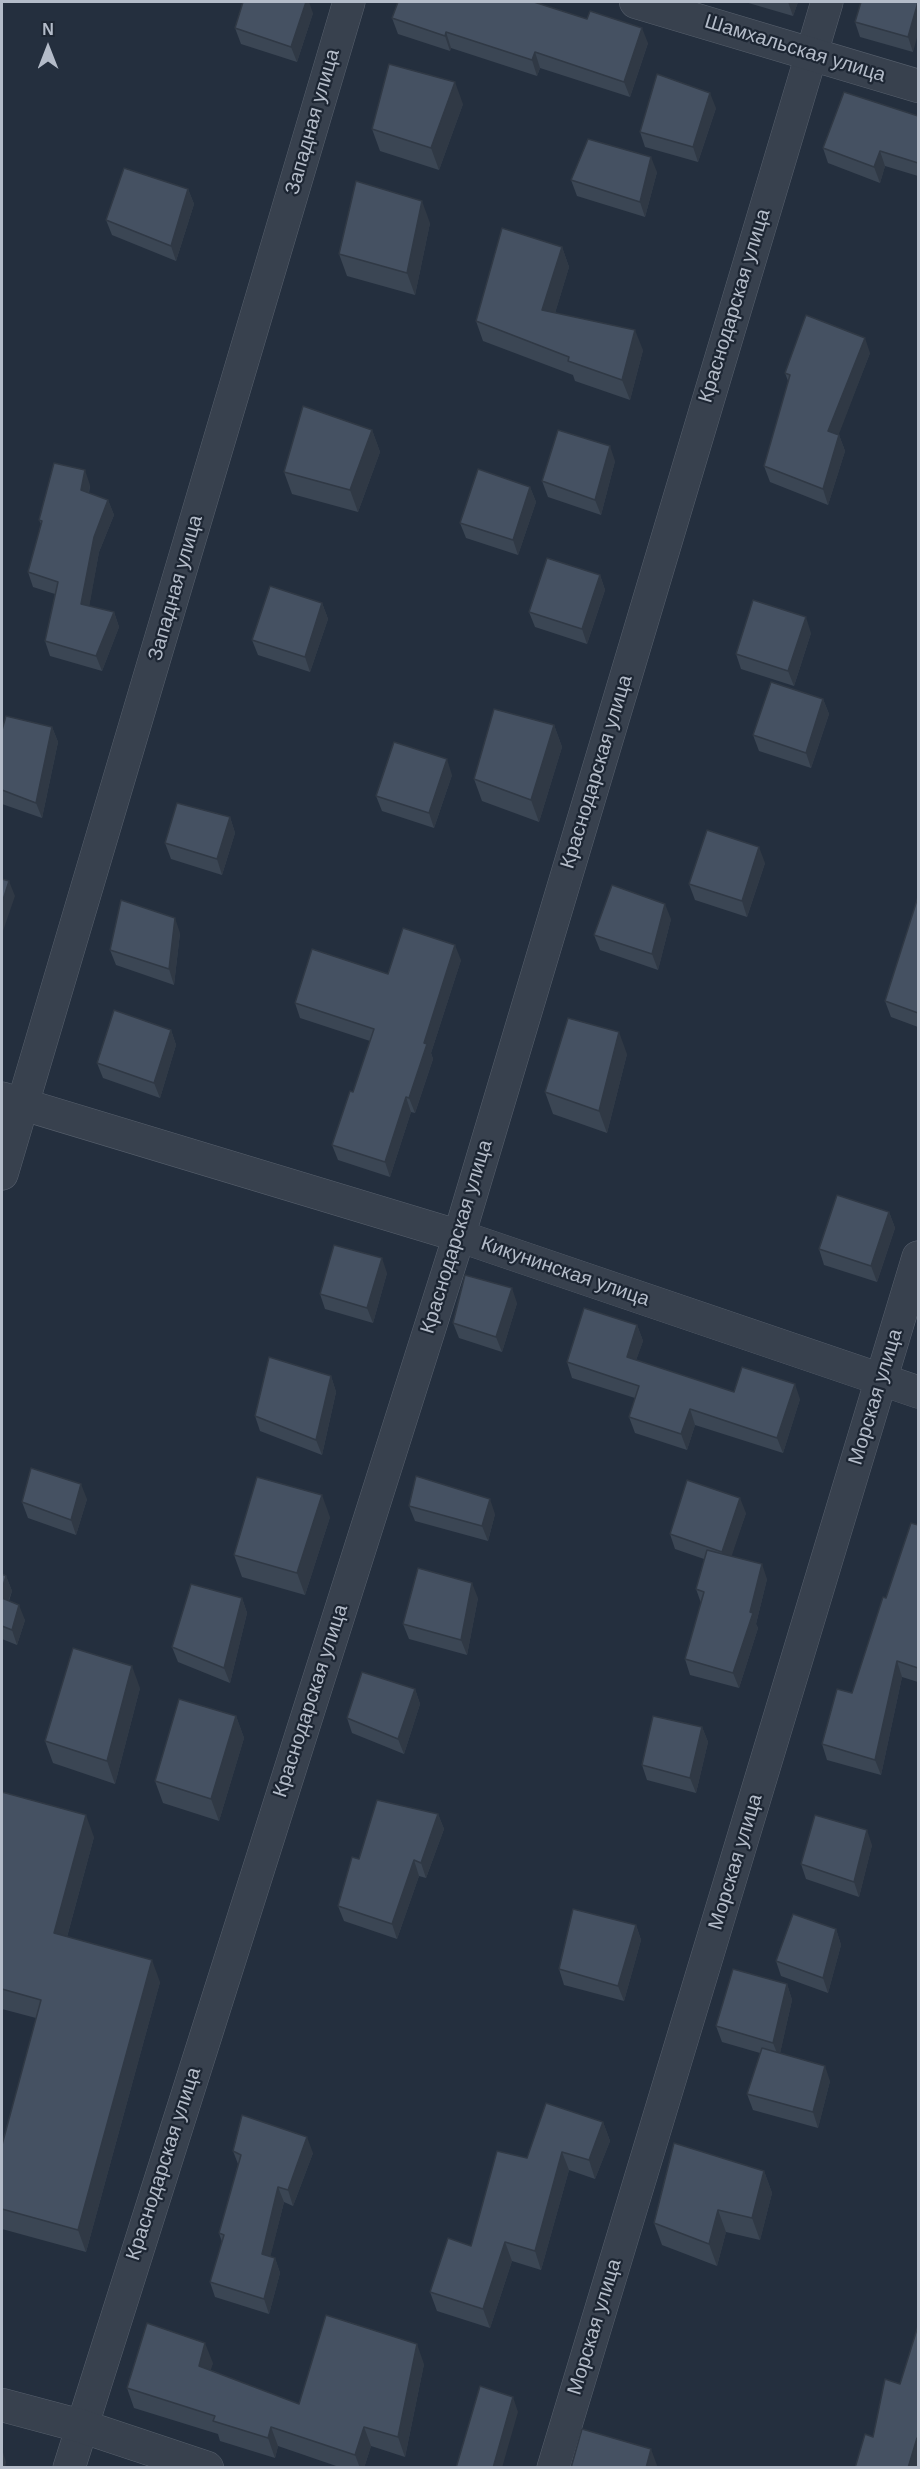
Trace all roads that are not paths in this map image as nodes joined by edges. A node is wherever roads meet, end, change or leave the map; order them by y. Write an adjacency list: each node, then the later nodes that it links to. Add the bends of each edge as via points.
1 (349, 2): 6 (street, Западная улица)
2 (636, 2): 4 (street, Шамхальская улица)
3 (827, 2): 4 (street, Краснодарская улица)
4 (810, 54): 5 (street, Шамхальская улица); 8 (street, Краснодарская улица)
5 (918, 86)
6 (12, 1101): 7 (street, Западная улица); 8 (street, Кикунинская улица)
7 (2, 1174)
8 (459, 1236): 10 (street, Кикунинская улица); 13 (street, Краснодарская улица)
9 (918, 1257): 10 (street, Морская улица)
10 (882, 1380): 11 (street, Кикунинская улица); 16 (street, Морская улица)
11 (918, 1392)
12 (2, 2405): 13 (street)
13 (81, 2426): 14 (street, Краснодарская улица); 15 (street)
14 (69, 2468)
15 (207, 2468)
16 (553, 2468)

